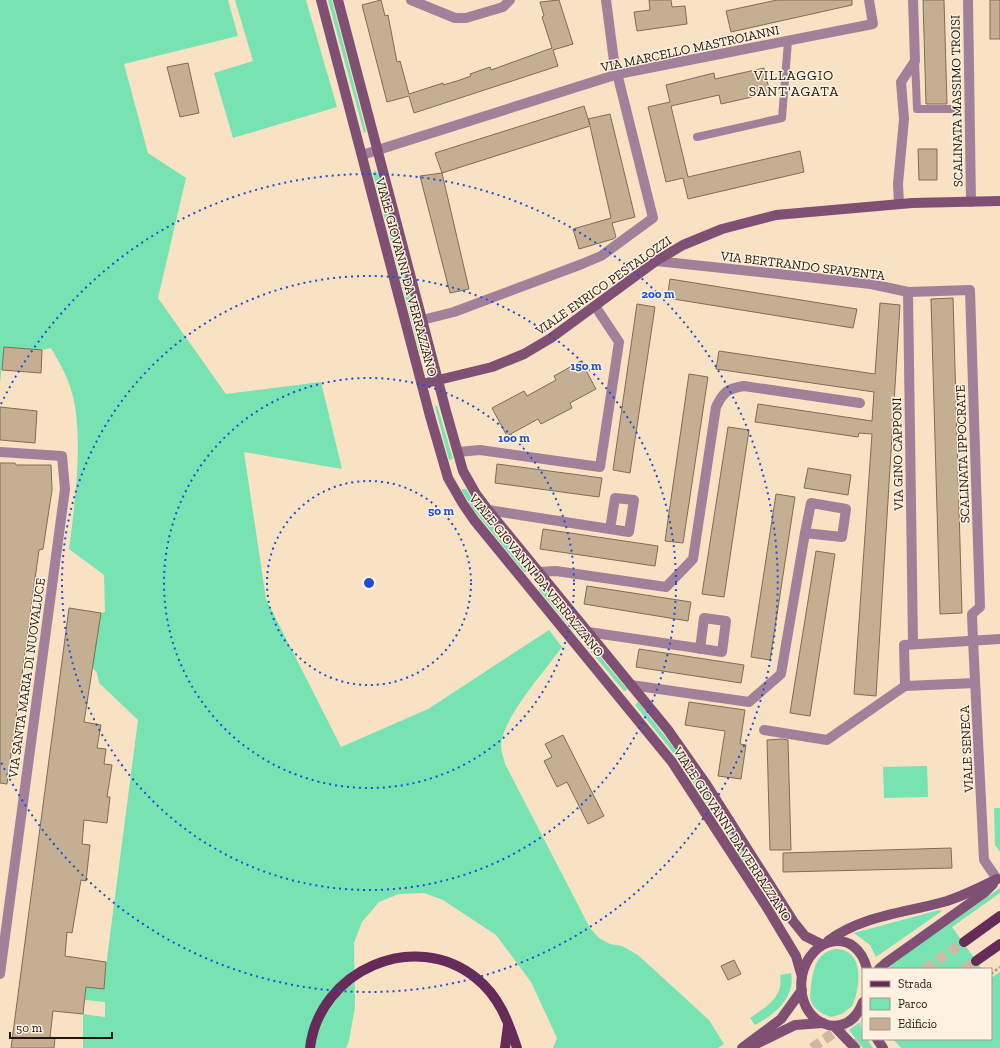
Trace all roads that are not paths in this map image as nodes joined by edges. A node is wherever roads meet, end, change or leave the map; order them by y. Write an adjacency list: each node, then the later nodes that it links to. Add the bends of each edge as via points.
1 (321, 0): 15 (main road, VIALE GIOVANNI DA VERRAZZANO)
2 (338, 0): 14 (main road, VIALE GIOVANNI DA VERRAZZANO)
3 (411, 0): 4 (street, via 454,18 466,18 504,7)
4 (510, 0)
5 (606, 0): 11 (street)
6 (869, 0): 9 (street, VIA MARCELLO MASTROIANNI, via 873,24)
7 (913, 0): 10 (street)
8 (968, 0): 17 (street, SCALINATA MASSIMO TROISI)
9 (788, 41): 11 (street, VIA MARCELLO MASTROIANNI); 13 (lane, via 782,118)
10 (915, 61): 12 (lane, via 916,109); 18 (street, via 901,82 904,119 898,184)
11 (618, 74): 14 (street, VIA MARCELLO MASTROIANNI); 23 (street, via 653,218 600,256 582,264 454,312)
12 (952, 109)
13 (697, 137)
14 (378, 150): 15 (street, VIA MARCELLO MASTROIANNI); 23 (main road, VIALE GIOVANNI DA VERRAZZANO)
15 (362, 155): 25 (main road, VIALE GIOVANNI DA VERRAZZANO)
16 (1000, 201): 17 (main road, VIALE ENRICO PESTALOZZI)
17 (971, 202): 18 (main road, VIALE ENRICO PESTALOZZI)
18 (899, 204): 19 (main road, VIALE ENRICO PESTALOZZI, via 776,215 722,229 683,245)
19 (656, 261): 21 (street, VIA BERTRANDO SPAVENTA, via 871,284); 22 (main road, VIALE ENRICO PESTALOZZI)
20 (970, 290): 21 (street, VIA BERTRANDO SPAVENTA); 35 (street, SCALINATA IPPOCRATE, via 980,607)
21 (908, 292): 39 (street, VIA GINO CAPPONI)
22 (595, 306): 24 (main road, VIALE ENRICO PESTALOZZI, via 551,338 519,356 492,367); 28 (street, via 619,342 600,467 480,450)
23 (422, 320): 24 (main road, VIALE GIOVANNI DA VERRAZZANO)
24 (438, 380): 25 (main road, VIALE ENRICO PESTALOZZI); 28 (main road, VIALE GIOVANNI DA VERRAZZANO)
25 (422, 384): 30 (main road, VIALE GIOVANNI DA VERRAZZANO)
26 (860, 403): 34 (street, via 744,386 729,389 722,395 716,407 693,559 666,587 556,572)
27 (0, 452): 53 (street, VIA SANTA MARIA DI NUOVALUCE, via 62,456 65,488)
28 (458, 452): 29 (main road, VIALE GIOVANNI DA VERRAZZANO)
29 (463, 471): 30 (main road); 31 (main road, VIALE GIOVANNI DA VERRAZZANO)
30 (448, 478): 54 (main road, VIALE GIOVANNI DA VERRAZZANO, via 474,520 672,762 770,913 796,956)
31 (488, 510): 32 (street); 34 (main road, VIALE GIOVANNI DA VERRAZZANO)
32 (606, 528)
33 (805, 533): 33 (street, via 811,503 846,509 842,537); 42 (street, via 780,674 749,702)
34 (538, 572): 36 (main road, VIALE GIOVANNI DA VERRAZZANO)
35 (972, 614): 38 (street, VIALE SENECA)
36 (588, 632): 40 (street); 42 (main road, VIALE GIOVANNI DA VERRAZZANO)
37 (1000, 639): 38 (street)
38 (973, 640): 39 (street); 41 (street, VIALE SENECA)
39 (913, 644): 43 (street, via 904,645)
40 (695, 648)
41 (975, 683): 43 (street); 45 (street, VIALE SENECA, via 984,860)
42 (631, 685): 48 (main road, VIALE GIOVANNI DA VERRAZZANO, via 668,730 706,784 793,921 805,936)
43 (905, 686): 44 (street, via 827,740)
44 (764, 730)
45 (999, 878): 48 (main road, via 946,901 868,920 843,930); 52 (main road, via 984,893)
46 (1000, 916): 47 (main road)
47 (964, 942)
48 (825, 943): 51 (main road, via 840,941 851,945 862,956); 54 (main road, via 808,959)
49 (1000, 944): 50 (main road)
50 (976, 961)
51 (867, 968)
52 (880, 968)
53 (0, 974)
54 (802, 977): 55 (main road)
55 (802, 990): 58 (main road, via 803,1003 808,1012); 63 (main road, via 781,1019)
56 (862, 1005): 59 (main road, via 849,1021)
57 (508, 1022): 60 (main road, via 492,994 469,972 446,962 420,956 390,959 371,965 349,978 327,1001 314,1028); 61 (main road); 62 (main road)
58 (823, 1023): 59 (main road); 64 (main road, via 795,1025)
59 (834, 1026): 65 (main road)
60 (310, 1048)
61 (505, 1048)
62 (516, 1048)
63 (742, 1048)
64 (748, 1048)
65 (855, 1048)

